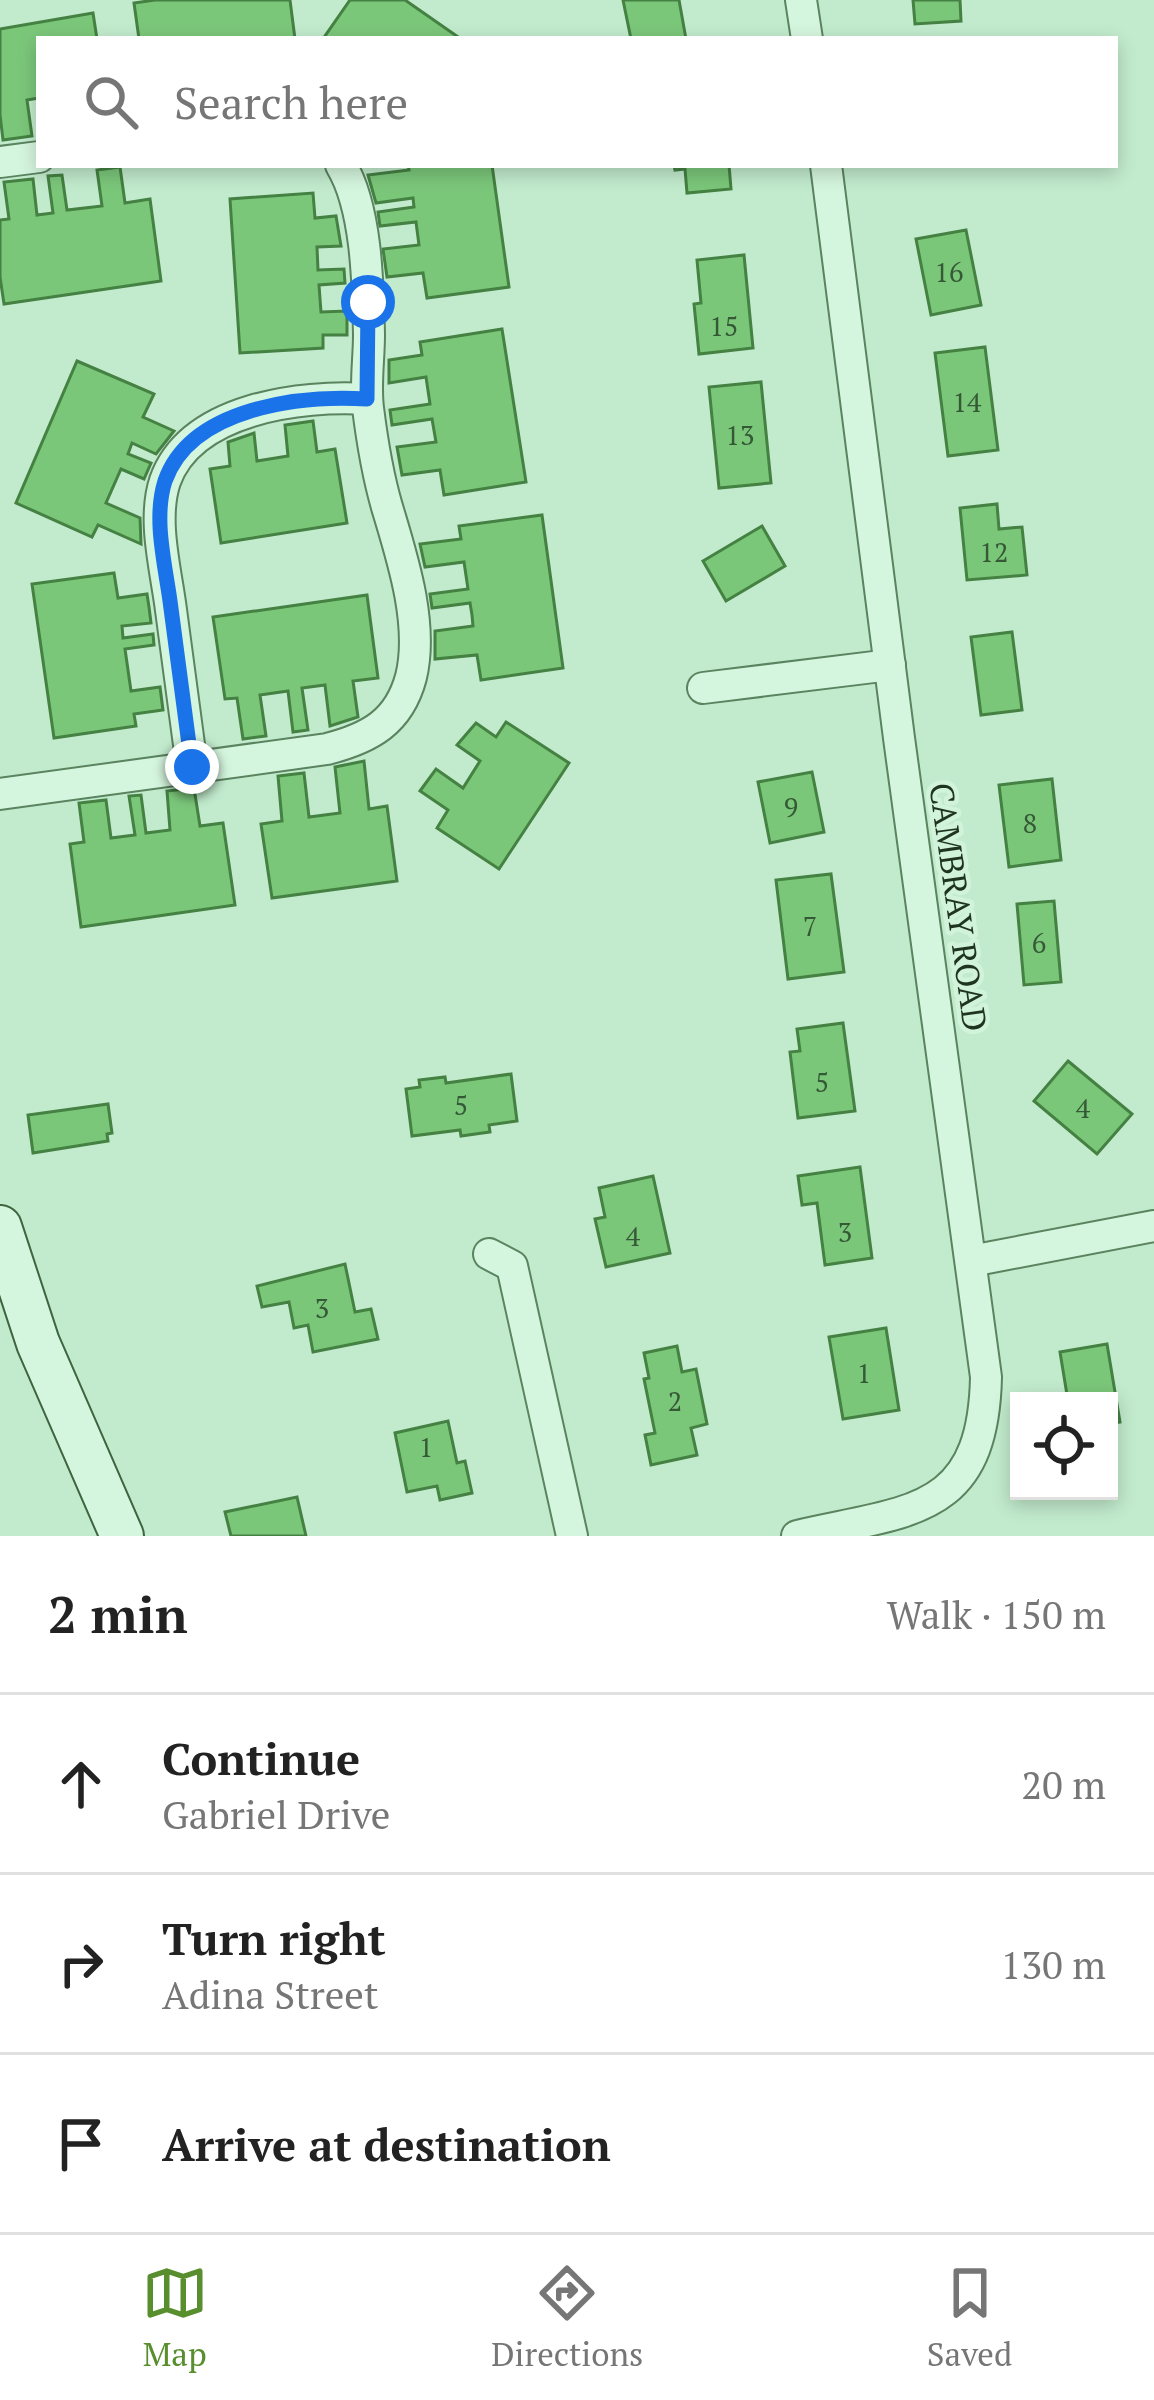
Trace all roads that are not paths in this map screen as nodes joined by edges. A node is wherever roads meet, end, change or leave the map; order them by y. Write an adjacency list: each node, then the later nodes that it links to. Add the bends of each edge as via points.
1 (801, 0): 2 (street)
2 (807, 36)
3 (36, 157): 4 (street)
4 (0, 162)
5 (342, 168): 7 (street, via 366,269)
6 (826, 168): 8 (street, CAMBRAY ROAD)
7 (367, 399): 10 (street, via 312,399 242,415 209,428 172,466 161,500 162,541); 10 (street, via 416,638 399,707 358,741)
8 (890, 664): 9 (street); 15 (street, CAMBRAY ROAD)
9 (703, 688)
10 (192, 767): 11 (street)
11 (0, 794)
12 (1154, 1226): 15 (street)
13 (0, 1227): 16 (main road, via 38,1343)
14 (489, 1254): 17 (street, via 512,1266)
15 (970, 1262): 18 (street, CAMBRAY ROAD, via 986,1377 970,1463 947,1491 916,1508)
16 (122, 1536)
17 (572, 1536)
18 (796, 1536)

